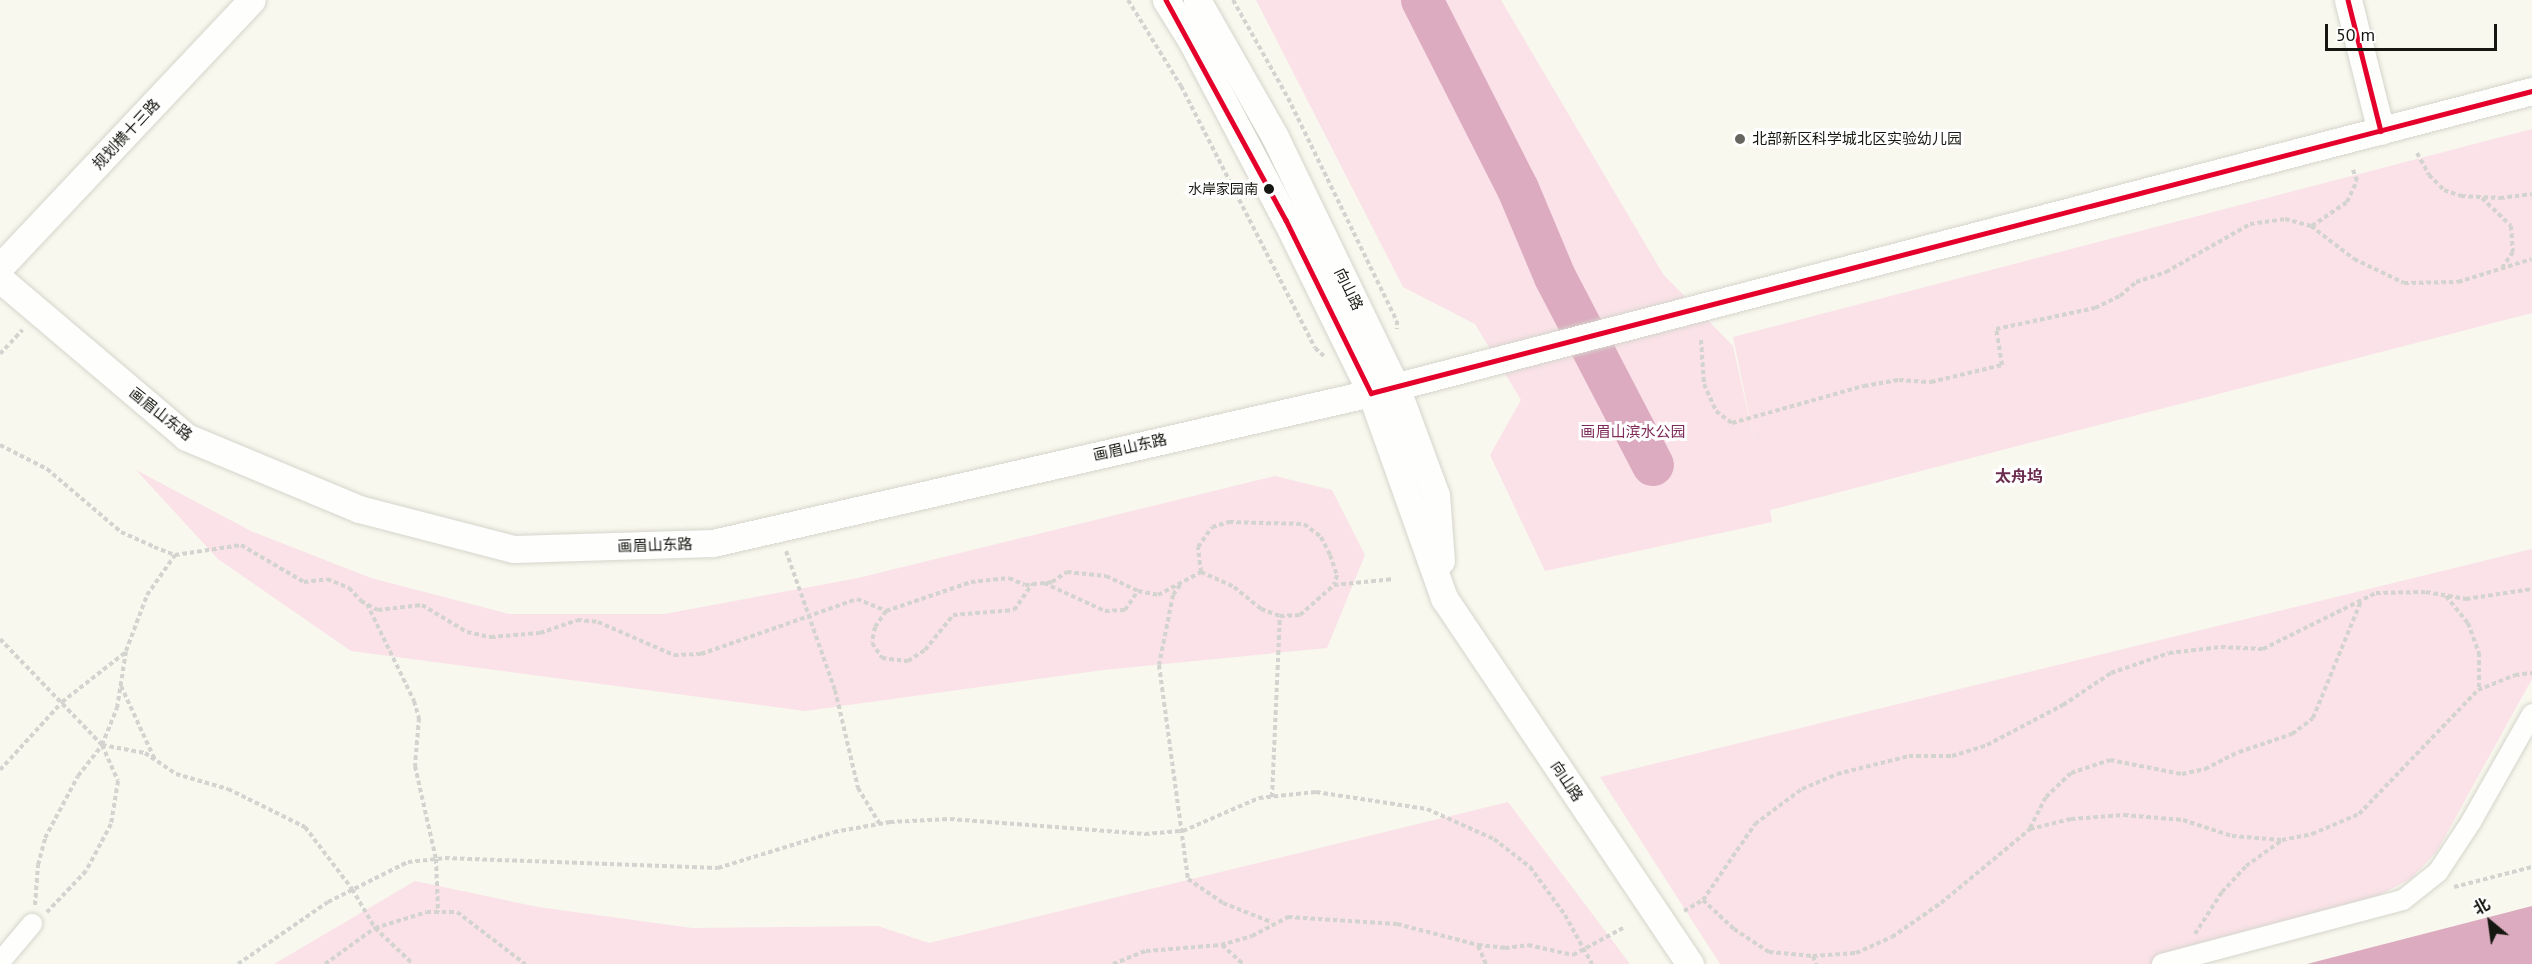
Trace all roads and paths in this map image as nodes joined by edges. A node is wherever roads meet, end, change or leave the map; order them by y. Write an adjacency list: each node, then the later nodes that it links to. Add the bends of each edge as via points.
1 (252, 0): 14 (street, 规划横十三路)
2 (1128, 0): 20 (path, via 1181,86 1315,348)
3 (1166, 0): 21 (street, 向山路)
4 (1197, 0): 21 (street, 向山路, via 1275,137)
5 (2348, 0): 7 (street)
6 (2532, 91): 7 (street, 画眉山东路)
7 (2381, 131): 21 (street, 画眉山东路)
8 (2417, 153): 11 (path, via 2421,166 2444,190)
9 (2353, 170): 12 (path, via 2357,181 2347,202)
10 (2532, 194): 11 (path)
11 (2482, 197): 15 (path, via 2511,226 2513,252)
12 (2311, 226): 15 (path, via 2354,259 2404,283 2458,282); 18 (path, via 2285,219 2250,224 2166,272 2136,282 2120,296 2095,308 1996,329 2002,365 1931,382 1899,380 1864,386 1732,423 1716,411 1704,384)
13 (2532, 259): 15 (path)
14 (0, 267)
15 (2502, 268)
16 (0, 279): 17 (street, 画眉山东路)
17 (39, 312): 19 (path); 23 (street, 画眉山东路, via 186,437 359,509 514,549 713,543)
18 (1701, 340)
19 (0, 354)
20 (1334, 363)
21 (1383, 390): 23 (street, 画眉山东路); 77 (street, 向山路, via 1444,598)
22 (0, 445): 24 (path, via 47,469 121,532)
23 (778, 528): 37 (path)
24 (175, 555): 35 (path, via 241,545 304,582 327,579 349,588); 40 (path, via 147,595)
25 (1201, 572): 28 (path); 30 (path, via 1198,547 1212,527 1229,522 1304,524 1321,537 1330,555 1337,575); 38 (path, via 1234,587 1261,609)
26 (1394, 579): 30 (path)
27 (1044, 583): 29 (path); 32 (path, via 1067,572 1106,576); 32 (path, via 1105,611 1125,610)
28 (1181, 583): 32 (path, via 1158,595); 52 (path, via 1173,595 1159,665)
29 (1032, 584): 36 (path, via 1009,578 971,582); 36 (path, via 1014,610 953,615 925,650 908,661 882,658 872,643 875,627)
30 (1334, 585): 38 (path, via 1300,615)
31 (2532, 589): 33 (path, via 2495,597)
32 (1138, 591)
33 (2446, 596): 34 (path, via 2394,590); 43 (path, via 2468,623 2479,653)
34 (2361, 599): 51 (path, via 2313,718 2292,734 2239,752 2205,769 2182,774 2110,760 2071,773 2046,797); 67 (path, via 2263,649 2221,647 2169,653 2111,673 2063,705 1987,745 1952,756 1909,756 1837,774 1802,789 1755,824 1703,900 1734,929 1769,952)
35 (367, 604): 37 (path, via 388,611 422,605 467,632 500,638 552,630 577,620 598,622 675,655 701,654); 54 (path, via 414,701 418,718 415,766)
36 (886, 611): 37 (path, via 857,599)
37 (810, 616): 50 (path, via 850,742 858,788)
38 (1280, 616): 49 (path)
39 (0, 639): 44 (path)
40 (126, 651): 42 (path); 44 (path)
41 (2532, 673): 43 (path, via 2515,675)
42 (121, 686): 46 (path); 47 (path)
43 (2478, 690): 53 (path, via 2359,814 2312,834)
44 (62, 702): 46 (path); 48 (path)
45 (2532, 714): 79 (street, via 2438,872 2403,900)
46 (102, 745): 47 (path, via 145,753); 60 (path, via 78,776 45,838 38,865); 60 (path, via 118,781 111,824 86,871)
47 (156, 760): 56 (path, via 176,774 228,789 305,827)
48 (0, 770)
49 (1272, 797): 52 (path, via 1259,798); 66 (path, via 1316,792 1427,809 1494,839 1530,867)
50 (880, 824): 52 (path, via 950,819 1098,832); 54 (path, via 834,832 718,868)
51 (2030, 829): 53 (path, via 2071,819 2124,815 2183,820 2232,836); 67 (path, via 1941,903 1892,937 1857,953)
52 (1183, 831): 59 (path, via 1188,879 1223,903)
53 (2282, 840): 63 (path, via 2246,866 2222,891)
54 (436, 859): 56 (path, via 408,862); 58 (path)
55 (2532, 867): 57 (path)
56 (352, 889): 62 (path); 69 (path)
57 (2446, 889)
58 (438, 912): 62 (path); 72 (path, via 457,912)
59 (1272, 922): 64 (path, via 1252,936); 65 (path, via 1288,917 1397,924)
60 (33, 924): 68 (street)
61 (1625, 927): 66 (path)
62 (375, 928): 70 (path); 71 (path)
63 (2189, 944)
64 (1221, 945): 73 (path, via 1146,951); 74 (path)
65 (1478, 945): 66 (path, via 1528,945 1573,955); 75 (path)
66 (1585, 948): 76 (path)
67 (1813, 956): 78 (path)
68 (0, 962)
69 (238, 964)
70 (326, 964)
71 (413, 964)
72 (525, 964)
73 (1113, 964)
74 (1243, 964)
75 (1486, 964)
76 (1592, 964)
77 (1690, 964)
78 (1816, 964)
79 (2162, 964)

